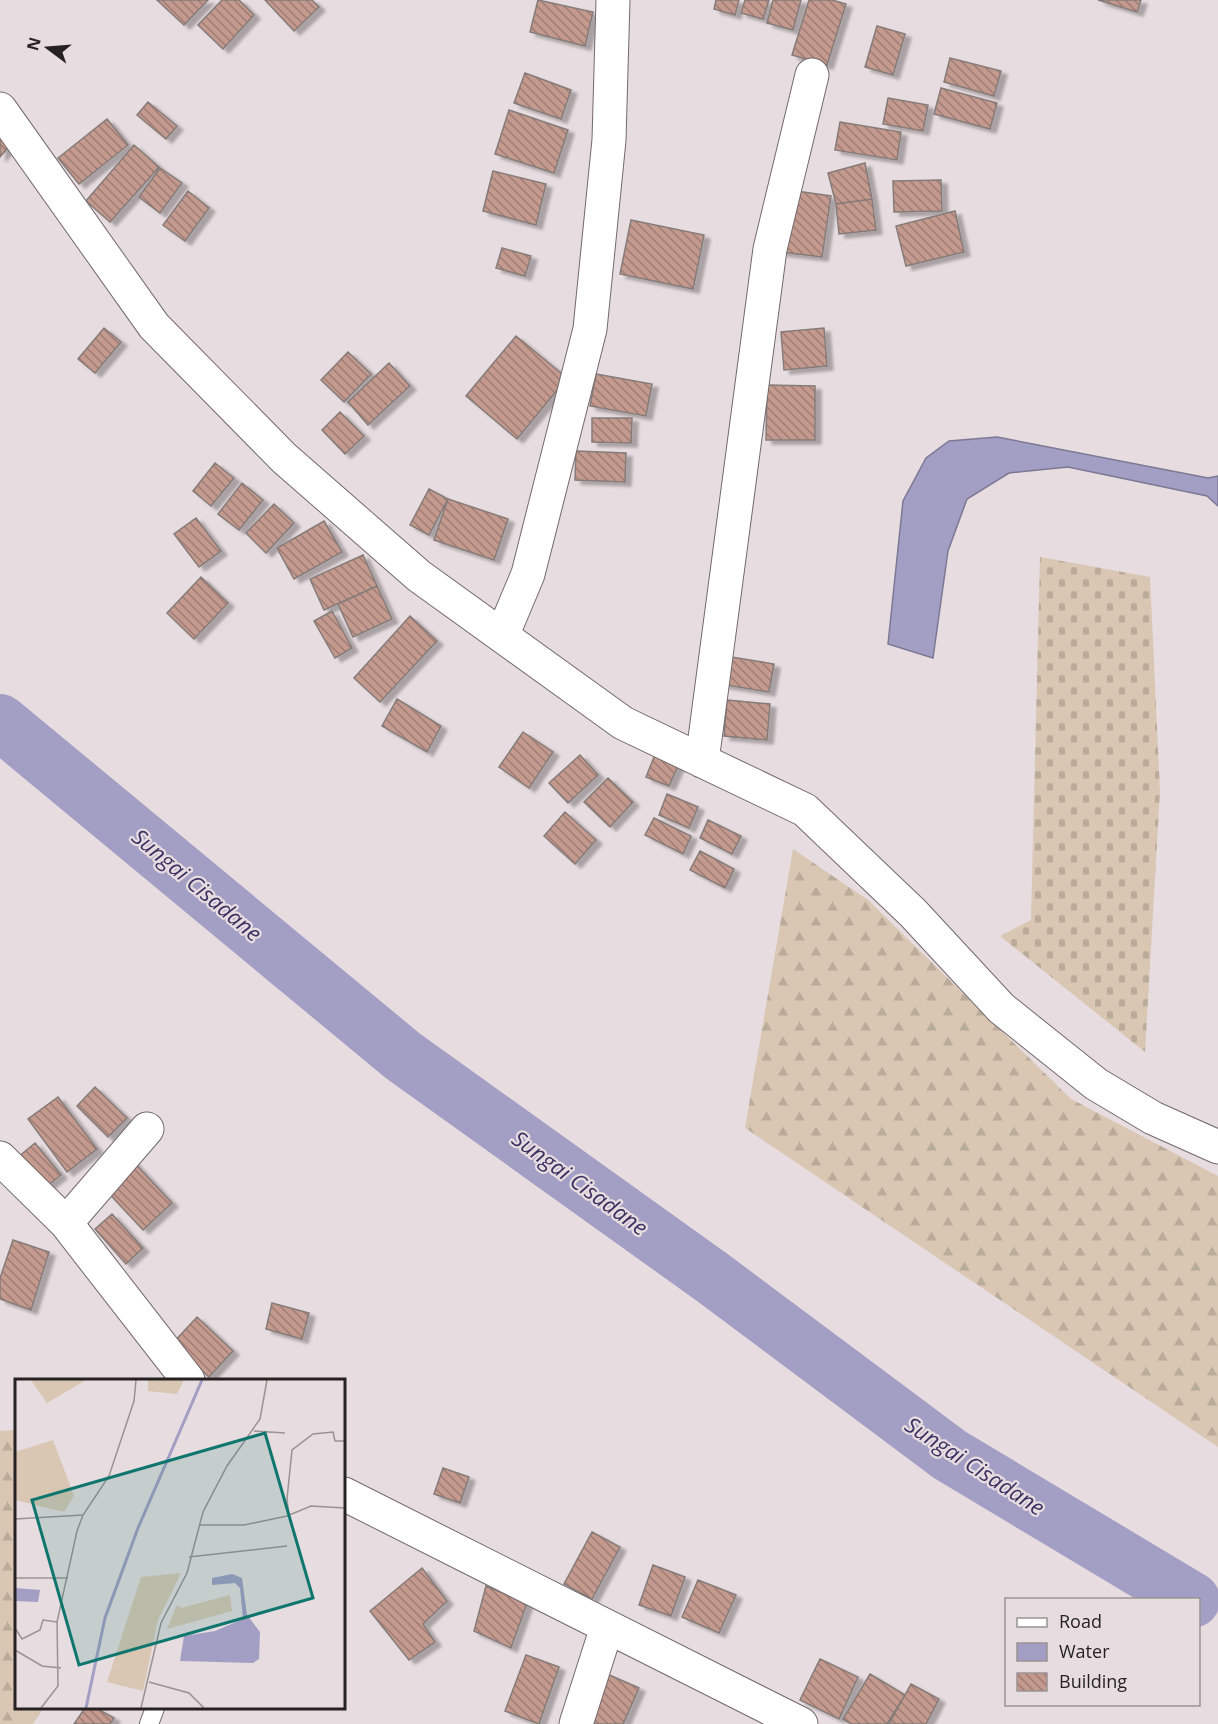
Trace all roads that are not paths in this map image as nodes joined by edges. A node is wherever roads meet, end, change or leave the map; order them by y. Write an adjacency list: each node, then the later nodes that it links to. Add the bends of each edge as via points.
1 (585, 0): 2 (street)
2 (608, 0)
3 (613, 0): 6 (street, via 609,140 590,329 528,574)
4 (812, 75): 7 (street, via 770,249)
5 (0, 109): 6 (street, via 154,326 284,458 419,576)
6 (502, 636): 7 (street, via 623,723)
7 (702, 761): 9 (street, via 805,810 913,913 1002,1008 1096,1084 1154,1118)
8 (147, 1129): 11 (street)
9 (1218, 1148)
10 (0, 1158): 11 (street)
11 (66, 1223): 12 (street)
12 (187, 1379)
13 (345, 1495): 14 (street)
14 (607, 1627): 17 (street); 18 (street)
15 (154, 1709): 16 (lane)
16 (149, 1724)
17 (576, 1724)
18 (801, 1724)

